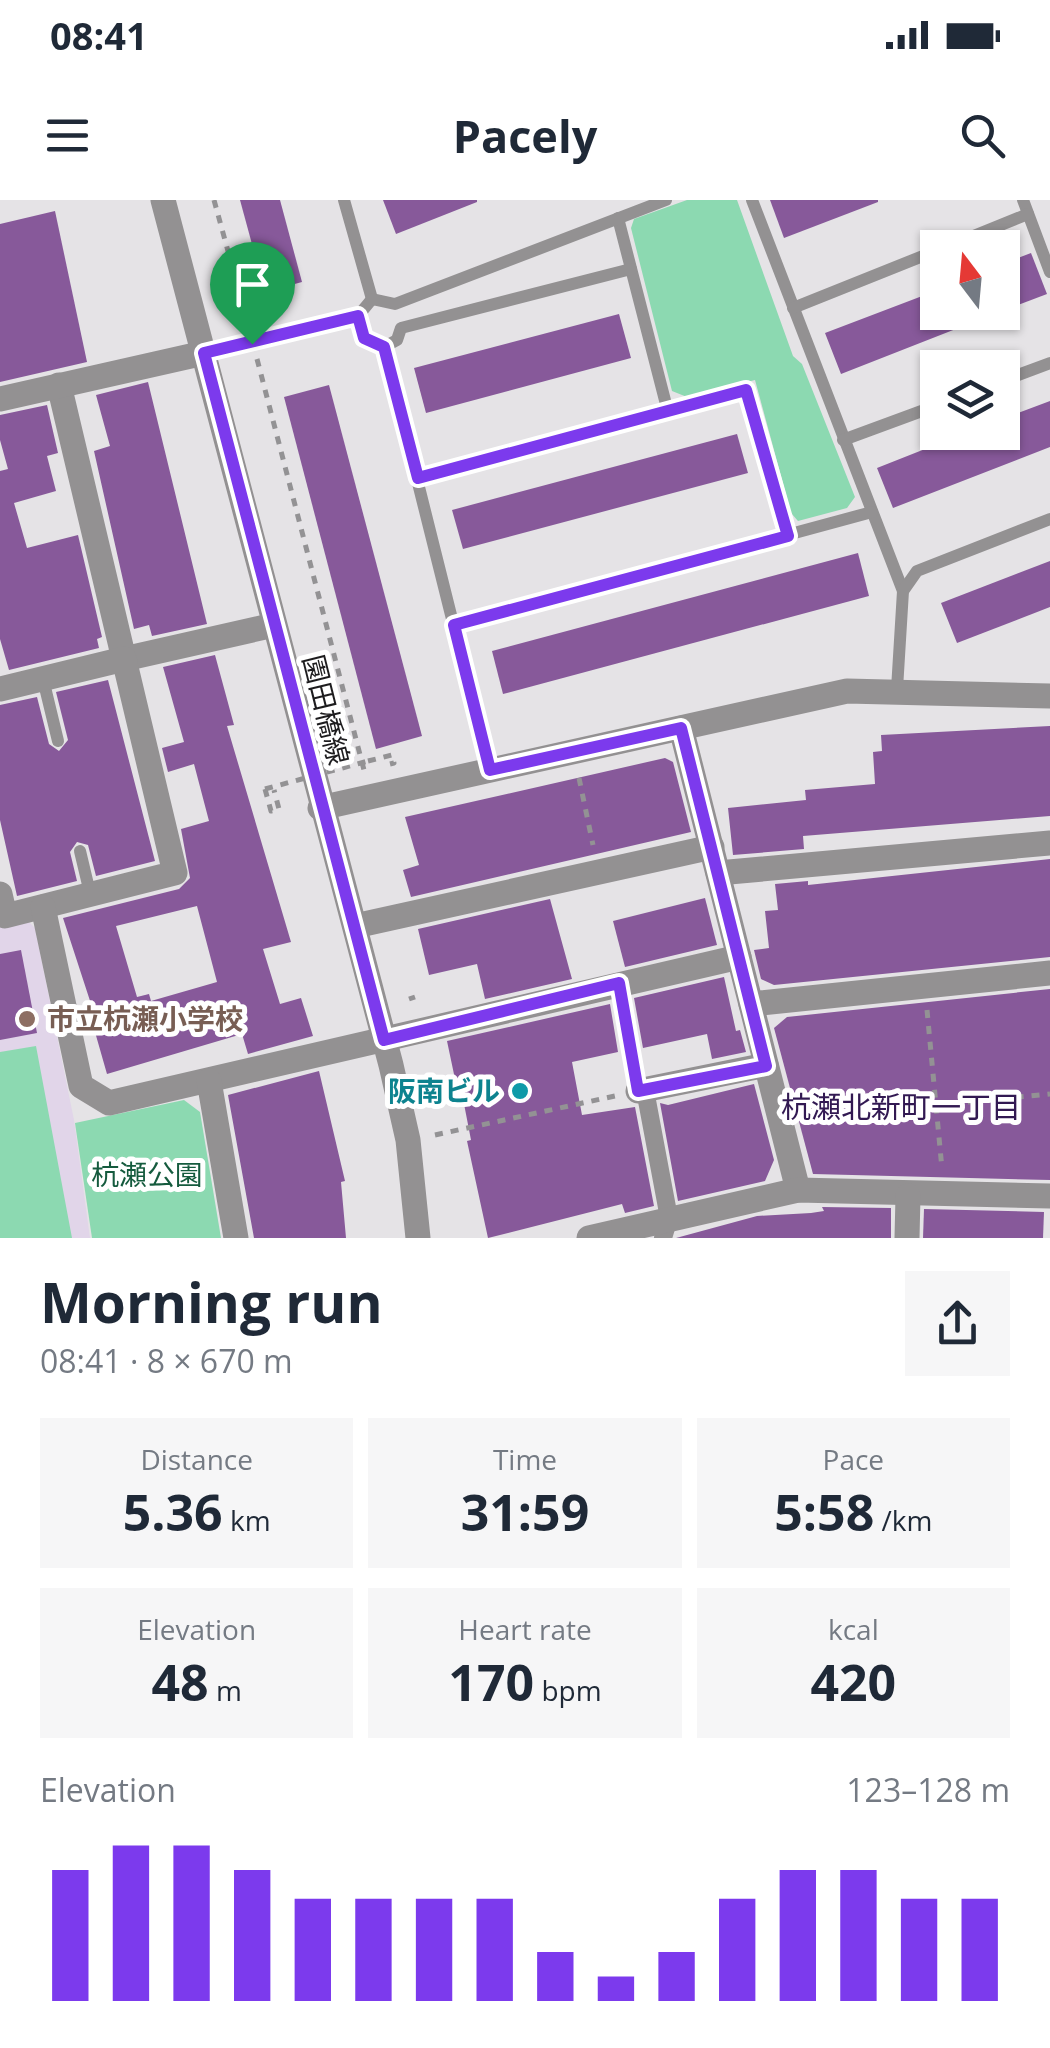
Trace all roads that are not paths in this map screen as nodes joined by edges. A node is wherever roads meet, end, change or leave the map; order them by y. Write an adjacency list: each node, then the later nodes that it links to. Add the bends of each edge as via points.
1 (163, 200): 17 (street, 園田橋線)
2 (344, 200): 11 (lane)
3 (666, 200): 6 (lane)
4 (752, 200): 13 (lane)
5 (1025, 207): 7 (lane); 10 (lane)
6 (618, 218): 9 (lane); 12 (lane)
7 (979, 230)
8 (920, 257): 13 (lane)
9 (631, 269): 15 (lane); 22 (lane)
10 (1050, 272)
11 (372, 300): 12 (lane); 14 (lane)
12 (394, 304): 15 (lane)
13 (793, 308): 24 (lane)
14 (358, 316): 16 (lane, via 364,338); 17 (lane)
15 (401, 328): 16 (lane)
16 (384, 347): 25 (lane)
17 (204, 353): 20 (street); 30 (street, 園田橋線)
18 (1050, 363): 19 (lane)
19 (1020, 374)
20 (59, 385): 21 (street); 32 (street)
21 (0, 399)
22 (668, 412): 25 (lane); 28 (lane, via 746,390)
23 (920, 412): 24 (lane)
24 (842, 440): 26 (lane)
25 (418, 478): 31 (lane)
26 (872, 512): 28 (lane); 29 (lane)
27 (1050, 519): 29 (lane, via 916,571)
28 (788, 536): 31 (lane)
29 (903, 591): 34 (lane)
30 (274, 625): 32 (street); 40 (street, 園田橋線)
31 (454, 625): 39 (lane)
32 (124, 660): 33 (street); 44 (street, via 175,874)
33 (42, 679): 35 (street); 38 (lane)
34 (897, 689): 36 (street); 37 (street, via 847,691)
35 (0, 690)
36 (1050, 696)
37 (681, 728): 39 (street); 43 (street)
38 (58, 741)
39 (490, 770): 40 (street)
40 (320, 808): 47 (street, 園田橋線)
41 (1050, 844): 43 (street)
42 (80, 851): 44 (lane)
43 (715, 860): 47 (street, via 599,873); 48 (street)
44 (90, 892): 46 (street)
45 (0, 894): 46 (street, via 5,916)
46 (44, 908): 54 (street, via 82,1086 109,1102)
47 (355, 926): 52 (street, 園田橋線)
48 (739, 958): 50 (street); 51 (street)
49 (1050, 973): 51 (street)
50 (619, 983): 52 (street); 55 (street)
51 (751, 1004): 53 (street)
52 (384, 1040): 54 (street); 61 (street, 園田橋線, via 408,1140)
53 (766, 1066): 55 (street); 56 (street)
54 (209, 1081): 60 (street)
55 (641, 1091): 59 (street)
56 (798, 1190): 57 (street); 59 (street)
57 (908, 1196): 58 (street); 63 (street)
58 (1050, 1196)
59 (666, 1228): 62 (street)
60 (236, 1238)
61 (418, 1238)
62 (588, 1238)
63 (906, 1238)

